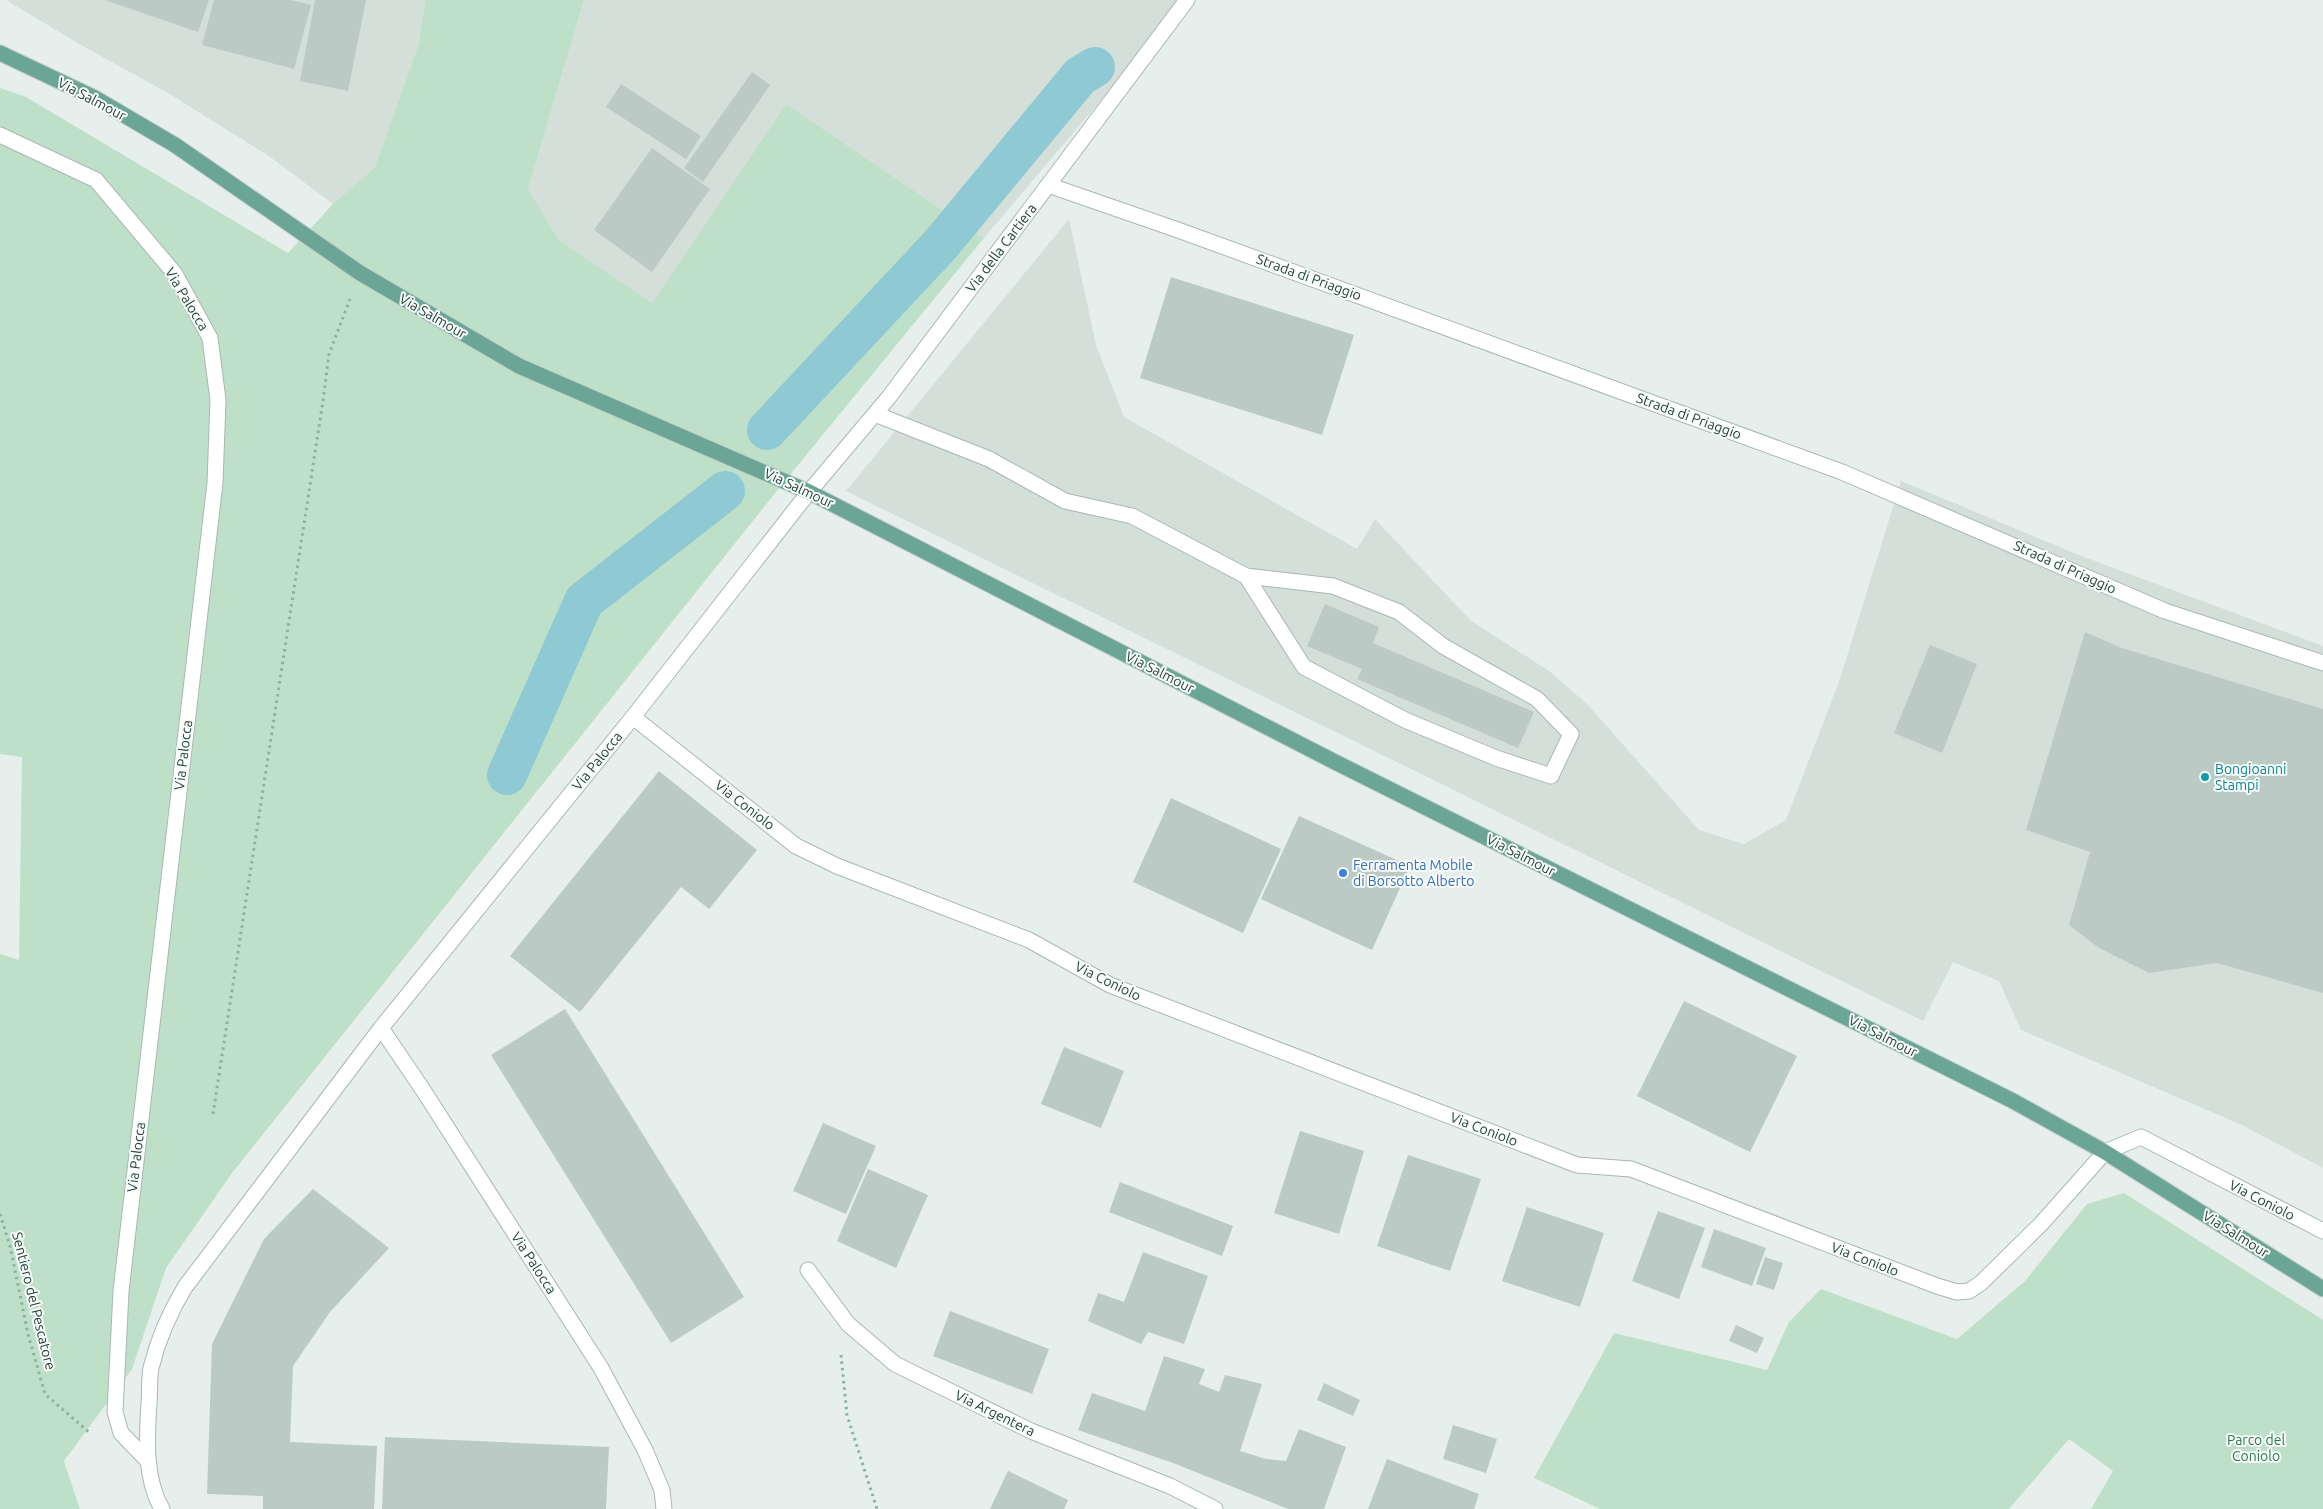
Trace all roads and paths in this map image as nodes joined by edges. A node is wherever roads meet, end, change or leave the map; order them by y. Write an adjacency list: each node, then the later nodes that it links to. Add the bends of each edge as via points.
1 (1187, 0): 4 (street, Via della Cartiera)
2 (0, 53): 5 (main road, Via Salmour, via 95,98 175,145)
3 (0, 136): 20 (street, Via Palocca, via 96,180 175,274 210,338 218,400 215,483 121,1291 115,1412 121,1433)
4 (1048, 185): 6 (street, Via della Cartiera); 9 (street, Strada di Priaggio, via 1842,472 2165,611)
5 (360, 273): 7 (main road, Via Salmour, via 519,366); 12 (path, via 329,354)
6 (875, 414): 7 (street, Via della Cartiera); 8 (street, via 989,459 1065,501 1132,516)
7 (809, 492): 10 (street, Via Palocca); 13 (main road, Via Salmour, via 1342,766 2013,1102)
8 (1246, 576): 8 (street, via 1333,586 1399,612 1443,646 1537,699 1571,734 1551,776 1496,758 1405,720 1304,668)
9 (2323, 663)
10 (632, 717): 11 (street, Via Palocca); 13 (street, Via Coniolo, via 796,846 855,873 1029,940 1110,985 1577,1166 1631,1168 1957,1292 1969,1291 1981,1283 2041,1224)
11 (381, 1028): 20 (street, Via Palocca, via 173,1306 150,1370); 22 (street, Via Palocca, via 601,1368 662,1490)
12 (212, 1114)
13 (2105, 1152): 15 (street, Via Coniolo, via 2140,1137); 17 (main road, Via Salmour)
14 (0, 1214): 19 (path, Sentiero del Pescatore, via 45,1394)
15 (2323, 1231)
16 (808, 1270): 18 (street, Via Argentera)
17 (2323, 1288)
18 (848, 1324): 23 (path, via 840,1346 847,1415); 24 (street, Via Argentera, via 895,1364 1031,1431 1170,1486)
19 (97, 1440)
20 (147, 1460): 21 (street, Via Palocca)
21 (159, 1507)
22 (664, 1509)
23 (878, 1509)
24 (1215, 1509)

